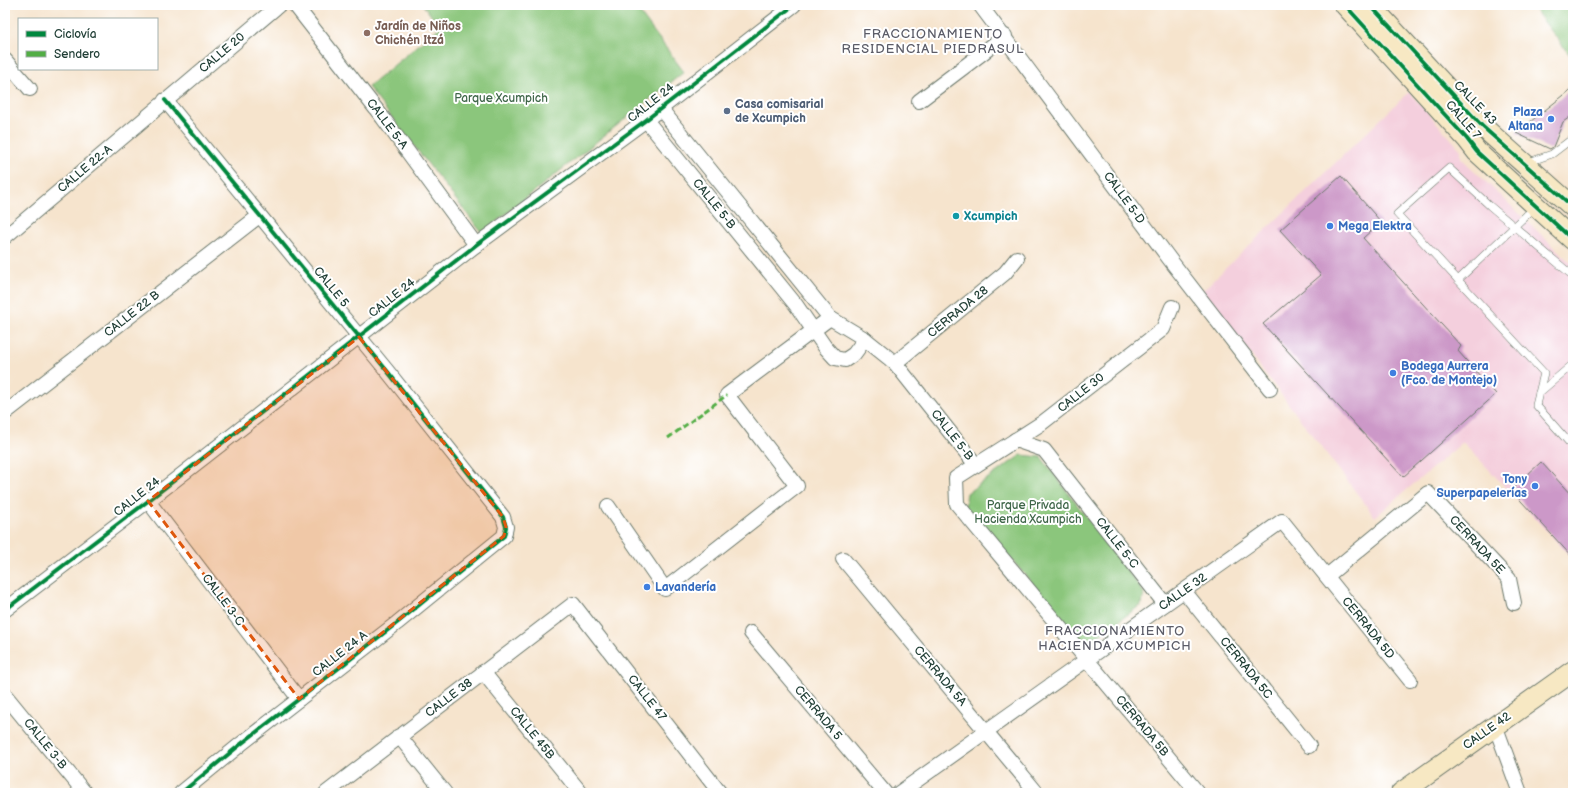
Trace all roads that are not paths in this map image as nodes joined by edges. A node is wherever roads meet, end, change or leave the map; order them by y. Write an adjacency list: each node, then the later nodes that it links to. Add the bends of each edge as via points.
1 (279, 5): 10 (street, CALLE 20)
2 (295, 5): 22 (street, CALLE 5-A)
3 (794, 5): 12 (street, CALLE 24)
4 (980, 5): 7 (street, CALLE 5-D)
5 (1345, 5): 17 (main road, CALLE 7, via 1468,139 1476,152)
6 (1370, 5): 15 (main road, CALLE 43, via 1483,127)
7 (1005, 36): 11 (street); 33 (street, CALLE 5-D, via 1175,266)
8 (5, 60): 9 (street)
9 (30, 89)
10 (165, 100): 18 (street, CALLE 5); 20 (street, CALLE 22-A)
11 (918, 101)
12 (660, 108): 13 (street, CALLE 24); 27 (street, CALLE 5-B)
13 (646, 120): 22 (street, CALLE 24); 28 (street, CALLE 5-B)
14 (1573, 138): 15 (lane, via 1552,154)
15 (1524, 164): 16 (main road, CALLE 43)
16 (1566, 199): 17 (main road)
17 (1536, 206): 19 (lane); 21 (main road, CALLE 7)
18 (259, 216): 29 (street, CALLE 5); 35 (street, CALLE 22 B)
19 (1515, 227): 24 (lane); 25 (lane); 25 (lane, via 1449,168 1397,214)
20 (5, 237)
21 (1573, 240)
22 (476, 245): 29 (street, CALLE 24)
23 (1017, 258): 31 (street, CERRADA 28, via 1005,273)
24 (1573, 276)
25 (1458, 280): 34 (lane, via 1544,373)
26 (1172, 307): 36 (street, CALLE 30, via 1163,329 1042,423)
27 (830, 318): 28 (street); 30 (street, CALLE 5-B)
28 (814, 330): 30 (street, CALLE 5-B, via 835,358 845,360 854,354); 40 (street, via 726,395 797,486 664,589)
29 (359, 337): 39 (street, CALLE 24); 41 (street, CALLE 5, via 503,517)
30 (865, 339): 31 (street, CALLE 5-B)
31 (895, 363): 38 (street, CALLE 5-B)
32 (1573, 364): 34 (lane)
33 (1270, 389)
34 (1539, 393): 37 (lane, via 1536,405)
35 (5, 413)
36 (1015, 440): 38 (street, CALLE 30); 47 (street, CALLE 5-C, via 1044,450)
37 (1573, 447)
38 (976, 465): 50 (street, CALLE 5-B, via 956,478 957,504)
39 (148, 501): 48 (street, CALLE 24); 55 (street, CALLE 3-C)
40 (608, 506)
41 (506, 527): 55 (street, CALLE 24 A, via 504,536)
42 (843, 559): 57 (street, CERRADA 5A)
43 (1327, 576): 44 (street, CALLE 32, via 1282,521); 45 (street, CERRADA 5E, via 1428,493 1508,579); 53 (street, CERRADA 5D)
44 (1184, 591): 47 (street, CALLE 32); 59 (street, CERRADA 5C)
45 (1514, 603)
46 (573, 604): 52 (street, CALLE 38); 66 (street, CALLE 47)
47 (1165, 604): 50 (street, CALLE 32)
48 (5, 610)
49 (751, 633): 67 (street, CERRADA 5)
50 (1087, 660): 57 (street, CALLE 32); 70 (street, CERRADA 5B)
51 (1573, 671): 56 (main road, CALLE 42)
52 (483, 672): 58 (street, CALLE 38); 65 (street, CALLE 45B)
53 (1410, 680)
54 (5, 695): 61 (street, CALLE 3-B)
55 (299, 699): 62 (street, CALLE 24 A)
56 (1495, 725): 60 (main road, CALLE 42); 71 (street)
57 (986, 732): 68 (street, CALLE 32); 69 (street, CERRADA 5A)
58 (398, 736): 63 (street, CALLE 38); 64 (street)
59 (1309, 746)
60 (1406, 791)
61 (86, 793)
62 (181, 793)
63 (326, 793)
64 (444, 793)
65 (581, 793)
66 (720, 793)
67 (885, 793)
68 (900, 793)
69 (1037, 793)
70 (1198, 793)
71 (1520, 793)

